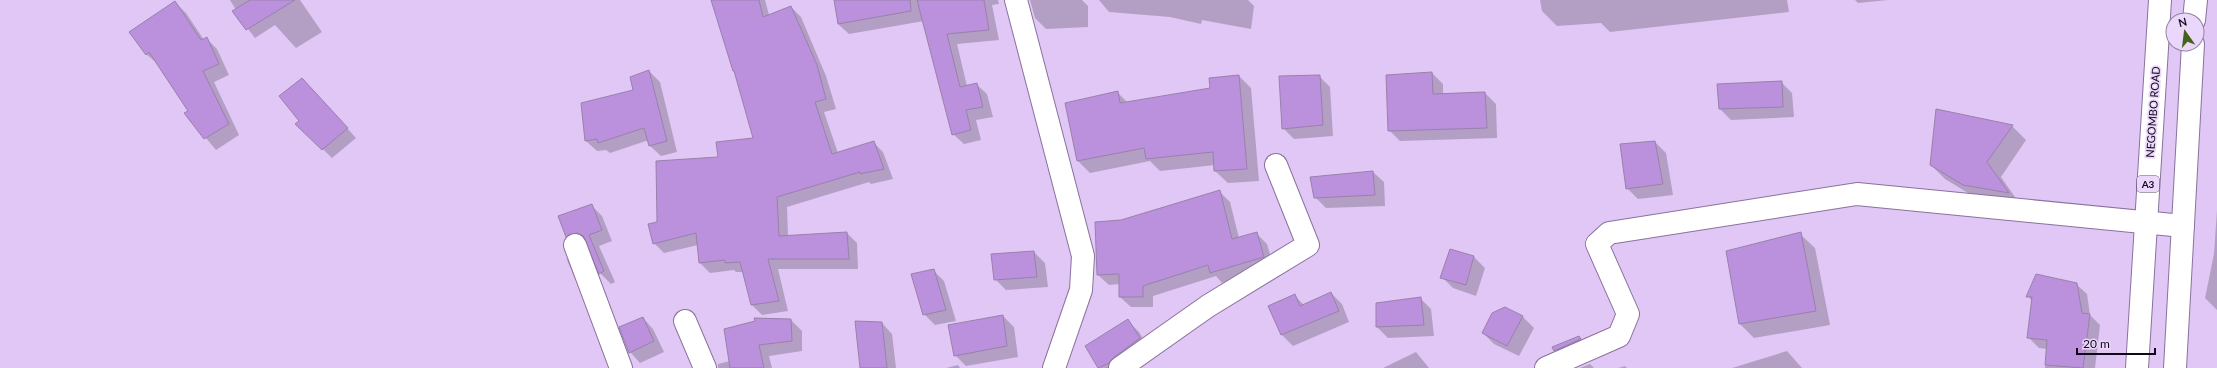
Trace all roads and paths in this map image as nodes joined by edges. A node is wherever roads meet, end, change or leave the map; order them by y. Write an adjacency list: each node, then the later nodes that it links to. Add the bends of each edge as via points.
1 (1016, 0): 13 (main road, via 1083,256 1081,290)
2 (2160, 0): 7 (main road, NEGOMBO ROAD / A3)
3 (2196, 0): 4 (main road)
4 (2195, 12)
5 (2193, 52): 8 (main road)
6 (1276, 165): 14 (main road, via 1308,245 1208,306)
7 (2146, 223): 8 (main road); 15 (main road, via 1857,194 1609,233 1597,244 1628,314 1619,336); 16 (main road, NEGOMBO ROAD / A3)
8 (2183, 226): 17 (main road)
9 (575, 245): 11 (main road)
10 (685, 321): 12 (main road)
11 (621, 368)
12 (705, 368)
13 (1054, 368)
14 (1120, 368)
15 (1546, 368)
16 (2137, 368)
17 (2175, 368)

